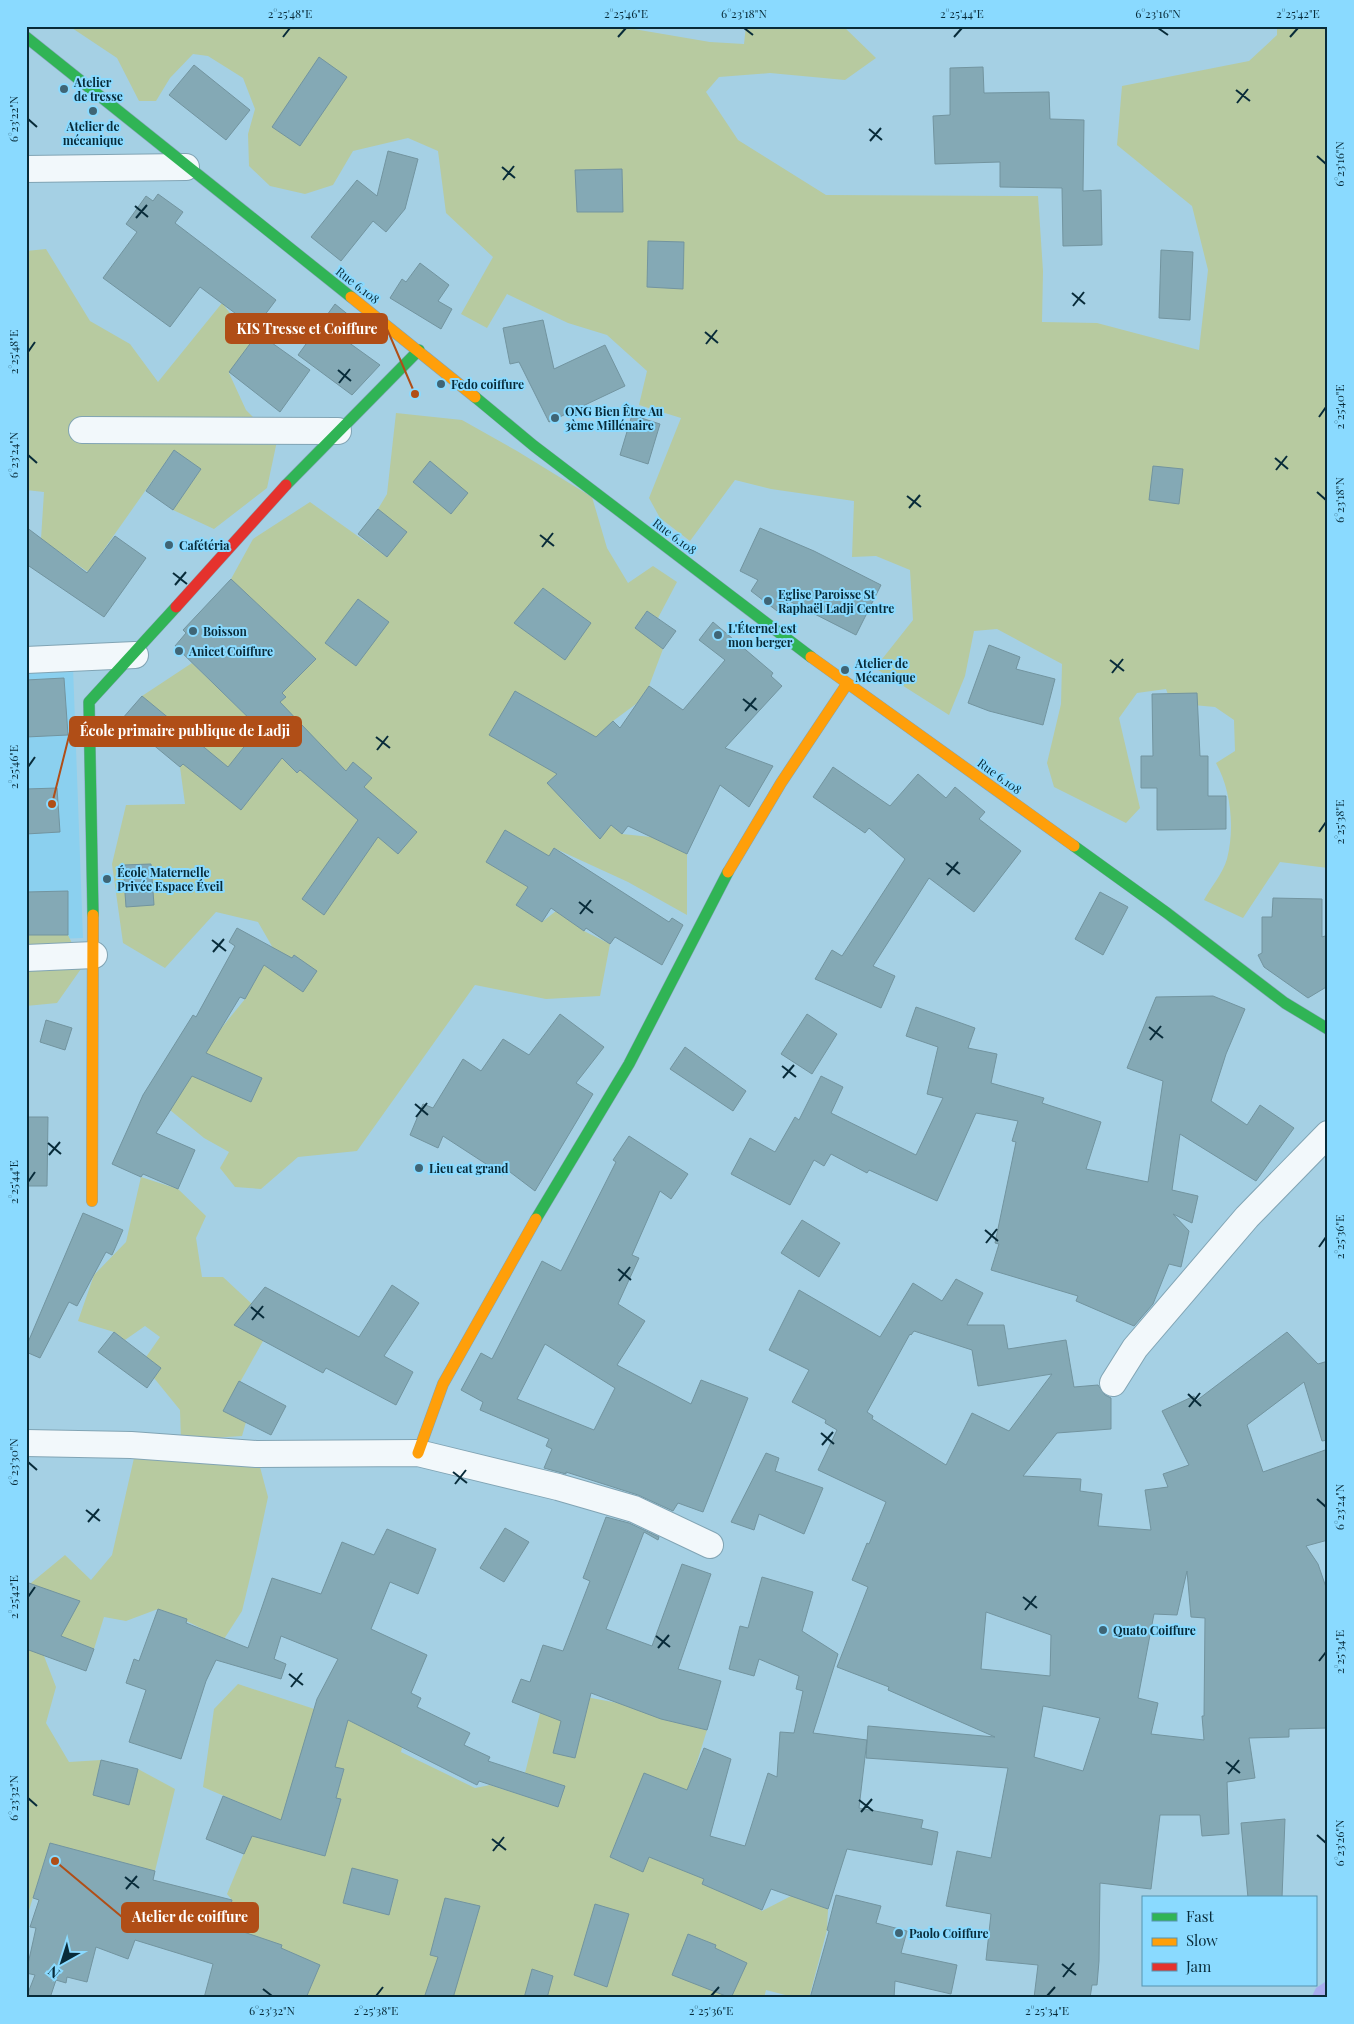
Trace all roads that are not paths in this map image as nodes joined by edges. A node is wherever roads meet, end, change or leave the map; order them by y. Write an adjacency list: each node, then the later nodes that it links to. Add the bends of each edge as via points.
1 (26, 37): 2 (street, Rue 6.108)
2 (186, 167): 3 (street); 4 (street, Rue 6.108)
3 (26, 169)
4 (419, 350): 6 (street); 9 (street, Rue 6.108, via 534,446)
5 (82, 430): 6 (street)
6 (338, 430): 7 (street)
7 (135, 655): 8 (street); 10 (street, via 89,702)
8 (26, 660)
9 (847, 684): 12 (street, Rue 6.108, via 1167,913 1286,1003); 17 (street, via 781,783 720,886 629,1064 508,1267 444,1384)
10 (94, 955): 11 (street); 14 (street)
11 (26, 958)
12 (1328, 1029)
13 (1328, 1134): 15 (street, via 1241,1224 1135,1348)
14 (92, 1201)
15 (1113, 1383)
16 (26, 1443): 17 (street, via 131,1445 256,1454)
17 (418, 1453): 18 (street, via 626,1507)
18 (710, 1544)

